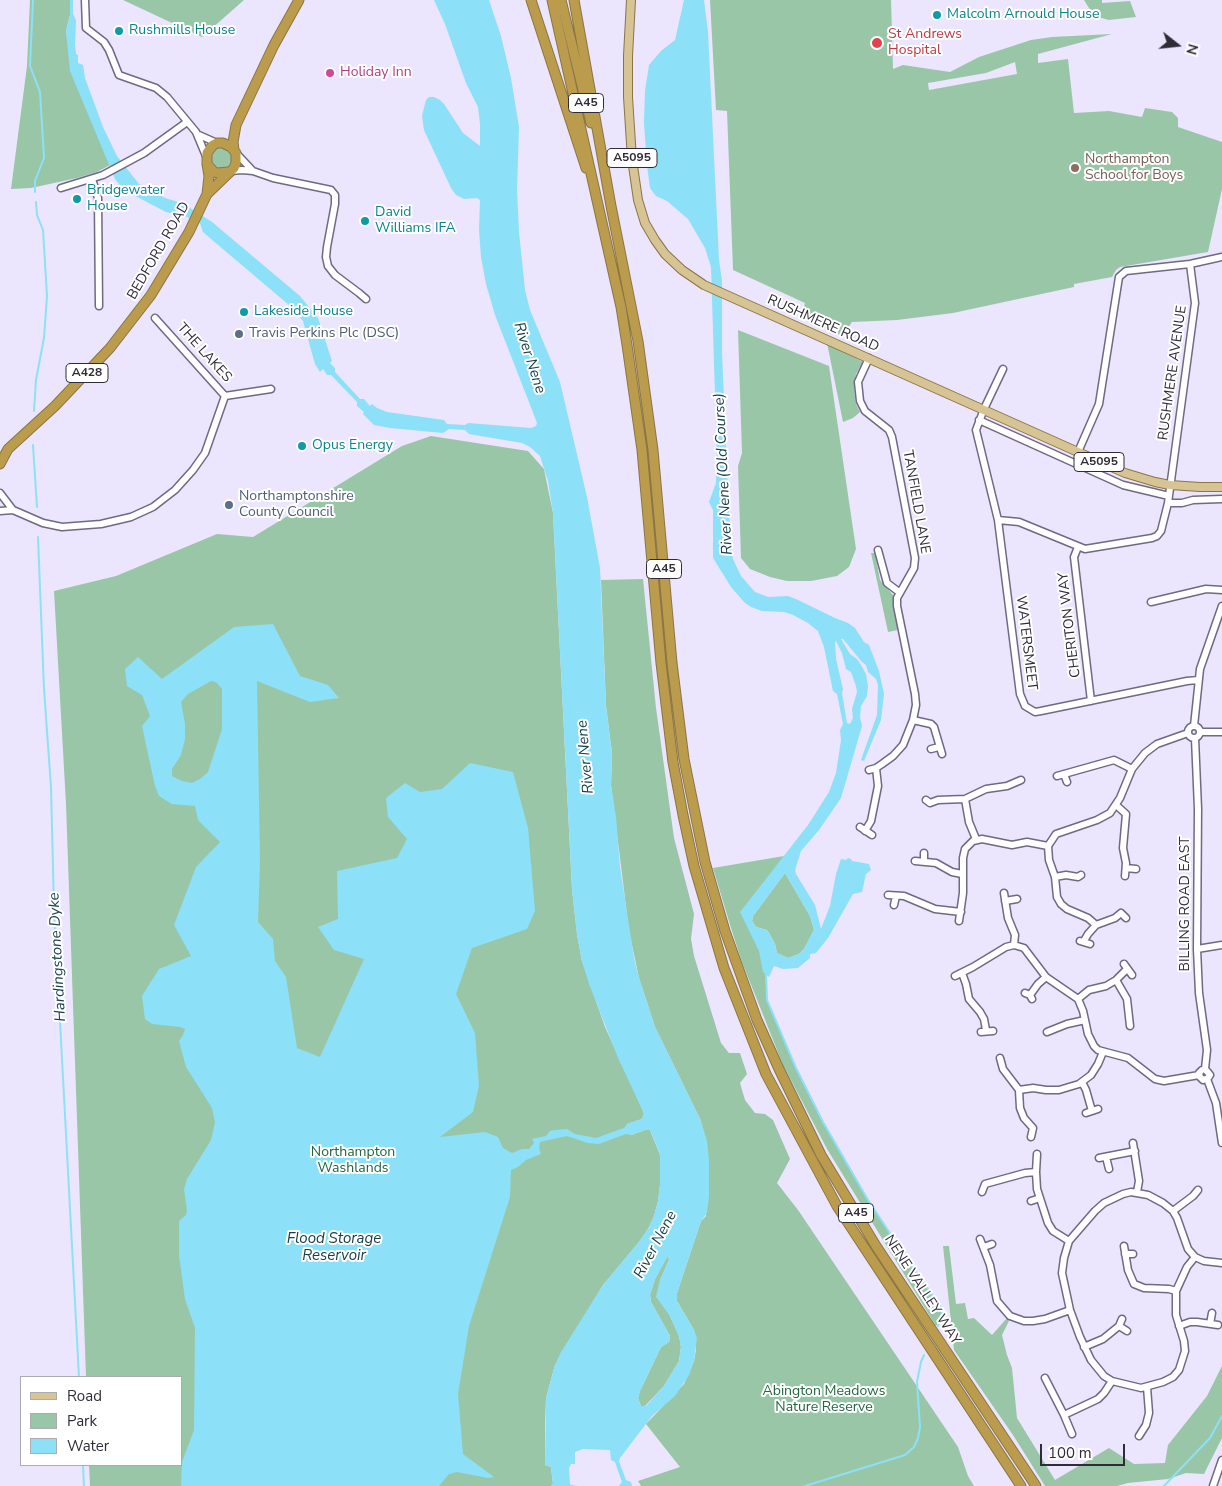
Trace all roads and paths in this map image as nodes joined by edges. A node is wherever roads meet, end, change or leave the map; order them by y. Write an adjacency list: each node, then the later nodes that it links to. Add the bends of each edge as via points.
1 (85, 0): 8 (street, via 86,28 104,42 119,75 156,88)
2 (299, 0): 9 (highway)
3 (531, 0): 19 (highway)
4 (552, 0): 19 (highway, A45)
5 (562, 0): 20 (highway, A45)
6 (574, 0): 20 (highway)
7 (632, 0): 26 (main road, RUSHMERE ROAD / A5095, via 628,56 632,159 638,200 649,232 665,254 690,276)
8 (187, 122): 10 (street); 16 (street, via 128,162)
9 (236, 125): 11 (highway); 12 (highway)
10 (198, 134): 11 (street); 13 (street)
11 (218, 143): 12 (highway, via 227,144); 13 (highway, via 210,149)
12 (235, 152): 14 (street); 15 (highway, via 236,163)
13 (207, 161): 15 (highway, via 214,172); 18 (highway, BEDFORD ROAD / A428)
14 (253, 171): 15 (street); 23 (street, via 331,190 335,204 327,246 328,266)
15 (229, 172): 18 (highway, BEDFORD ROAD / A428)
16 (92, 178): 17 (street); 24 (street, via 98,198)
17 (61, 188)
18 (207, 194): 32 (highway, BEDFORD ROAD / A428, via 189,232 151,295 110,348 55,406)
19 (596, 194): 154 (highway, NENE VALLEY WAY / A45, via 621,307 635,397 673,762 690,849 724,968 766,1074 837,1206)
20 (611, 206): 155 (highway, NENE VALLEY WAY / A45, via 638,341 653,450 684,759 705,862 736,965 775,1061 821,1155 876,1246)
21 (1222, 257): 22 (street)
22 (1190, 264): 33 (street, via 1126,271 1119,276 1098,410); 35 (street, RUSHMERE AVENUE, via 1195,303)
23 (366, 299)
24 (99, 306)
25 (155, 318): 29 (street, THE LAKES)
26 (869, 358): 30 (main road, RUSHMERE ROAD / A5095); 46 (street, TANFIELD LANE, via 858,382 860,401 865,411 889,430 892,437 915,558 914,568)
27 (1003, 369): 30 (street, WATERSMEET)
28 (271, 389): 29 (street)
29 (225, 396): 41 (street, THE LAKES, via 205,453 175,490 153,507 131,517 76,527 54,526)
30 (984, 409): 31 (street, WATERSMEET); 33 (main road, RUSHMERE ROAD / A5095)
31 (979, 420): 39 (street, via 1115,482); 42 (street, WATERSMEET, via 977,434)
32 (4, 450): 34 (highway, BEDFORD ROAD / A428)
33 (1078, 452): 35 (main road, RUSHMERE ROAD / A5095, via 1126,473)
34 (0, 464)
35 (1170, 484): 36 (main road, RUSHMERE ROAD / A5095); 39 (street, RUSHMERE AVENUE)
36 (1222, 487)
37 (0, 493): 41 (street)
38 (1222, 499): 39 (street, via 1182,503)
39 (1168, 500): 43 (street, RUSHMERE AVENUE, via 1163,527 1157,536 1090,549)
40 (0, 510): 41 (street, THE LAKES)
41 (12, 510)
42 (998, 520): 43 (street, via 1019,522); 50 (street, WATERSMEET, via 1024,706 1035,712)
43 (1078, 548): 50 (street, CHERITON WAY, via 1074,557)
44 (878, 550): 46 (street, via 884,560 887,584)
45 (1222, 590): 47 (street, via 1206,589)
46 (899, 592): 51 (street, via 897,606 915,694)
47 (1151, 602)
48 (1222, 606): 49 (street)
49 (1198, 680): 50 (street, WATERSMEET); 52 (street)
50 (1092, 701)
51 (913, 720): 57 (street, via 934,726); 68 (street, via 903,745 893,756 872,769 878,786 871,821 863,829)
52 (1194, 726): 53 (street); 55 (street)
53 (1200, 732): 54 (street); 56 (street)
54 (1222, 732)
55 (1188, 733): 56 (street); 60 (street, via 1151,748)
56 (1195, 738): 93 (street, BILLING ROAD EAST)
57 (939, 747): 58 (street); 59 (street)
58 (931, 750)
59 (942, 754)
60 (1132, 769): 61 (street, via 1114,760); 67 (street)
61 (1064, 774): 62 (street); 64 (street)
62 (1057, 776)
63 (1021, 780): 66 (street, via 986,789)
64 (1067, 782)
65 (926, 800): 66 (street, via 930,803)
66 (965, 800): 69 (street)
67 (1116, 805): 70 (street, via 1110,813 1097,820 1056,834); 74 (street, via 1126,814 1127,820 1123,848)
68 (872, 835)
69 (976, 839): 70 (street); 76 (street, via 965,849)
70 (1048, 846): 79 (street)
71 (924, 853): 73 (street)
72 (915, 861): 73 (street)
73 (924, 861): 76 (street)
74 (1126, 868): 75 (street); 78 (street)
75 (1136, 869)
76 (962, 874): 86 (street)
77 (1082, 874): 79 (street)
78 (1125, 876)
79 (1055, 878): 89 (street, via 1057,898 1061,904)
80 (1004, 893): 84 (street)
81 (888, 895): 82 (street)
82 (896, 896): 85 (street); 86 (street, via 904,896 935,910)
83 (1017, 899): 84 (street)
84 (1006, 901): 91 (street, via 1015,935)
85 (894, 905)
86 (961, 912): 88 (street)
87 (1126, 918): 89 (street, via 1121,913)
88 (960, 921)
89 (1096, 925): 90 (street)
90 (1085, 942)
91 (1014, 945): 95 (street); 97 (street, via 1024,948)
92 (1222, 945): 93 (street)
93 (1197, 948): 107 (street, BILLING ROAD EAST, via 1207,1050)
94 (1128, 969): 98 (street)
95 (962, 973): 96 (street); 103 (street, via 969,999 984,1019)
96 (955, 976)
97 (1046, 977): 99 (street); 100 (street)
98 (1116, 980): 100 (street, via 1089,990); 102 (street, via 1127,1000)
99 (1029, 996)
100 (1078, 999): 101 (street)
101 (1085, 1020): 104 (street); 105 (street, via 1091,1041)
102 (1130, 1026)
103 (987, 1031)
104 (1047, 1032)
105 (1103, 1052): 108 (street, via 1128,1058 1155,1079 1164,1081); 110 (street, via 1091,1075)
106 (999, 1063): 111 (street)
107 (1205, 1069): 108 (street); 109 (street, BILLING ROAD EAST, via 1210,1075)
108 (1199, 1075): 109 (street, via 1201,1079)
109 (1207, 1079): 115 (street, BILLING ROAD EAST, via 1216,1103)
110 (1082, 1082): 111 (street, via 1059,1090); 112 (street)
111 (1019, 1090): 113 (street, via 1020,1108 1033,1128)
112 (1092, 1111)
113 (1031, 1137)
114 (1133, 1143): 116 (street)
115 (1222, 1143)
116 (1135, 1151): 118 (street, via 1102,1157); 122 (street, via 1139,1181)
117 (1037, 1154): 119 (street)
118 (1109, 1169)
119 (1036, 1172): 121 (street, via 1025,1172 985,1184); 124 (street)
120 (1198, 1190): 123 (street)
121 (982, 1192)
122 (1137, 1192): 127 (street, via 1163,1202); 129 (street, via 1104,1203)
123 (1193, 1196): 126 (street); 127 (street)
124 (1040, 1198): 125 (street); 129 (street, via 1053,1231)
125 (1031, 1201)
126 (1199, 1202)
127 (1173, 1212): 135 (street, via 1188,1249)
128 (980, 1239): 132 (street)
129 (1070, 1241): 138 (street, via 1062,1273)
130 (992, 1244): 132 (street)
131 (1124, 1246): 133 (street)
132 (984, 1247): 138 (street, via 997,1301 1010,1316 1033,1321)
133 (1125, 1254): 134 (street); 137 (street, via 1132,1286)
134 (1133, 1254)
135 (1195, 1257): 136 (street); 137 (street)
136 (1222, 1263)
137 (1176, 1291): 144 (street)
138 (1070, 1310): 146 (street)
139 (1212, 1313): 141 (street)
140 (1122, 1319): 143 (street)
141 (1210, 1324): 142 (street); 144 (street, via 1190,1322)
142 (1218, 1325)
143 (1119, 1326): 145 (street); 146 (street, via 1103,1339)
144 (1179, 1326): 149 (street, via 1185,1351 1179,1370 1173,1377)
145 (1127, 1331)
146 (1084, 1347): 148 (street, via 1098,1370)
147 (1049, 1381): 150 (street)
148 (1112, 1381): 149 (street); 150 (street, via 1098,1399)
149 (1146, 1387): 152 (street, via 1148,1412 1141,1433)
150 (1064, 1415): 151 (street)
151 (1072, 1434)
152 (1151, 1434)
153 (1222, 1460): 156 (street)
154 (1021, 1486)
155 (1036, 1486)
156 (1213, 1486)

